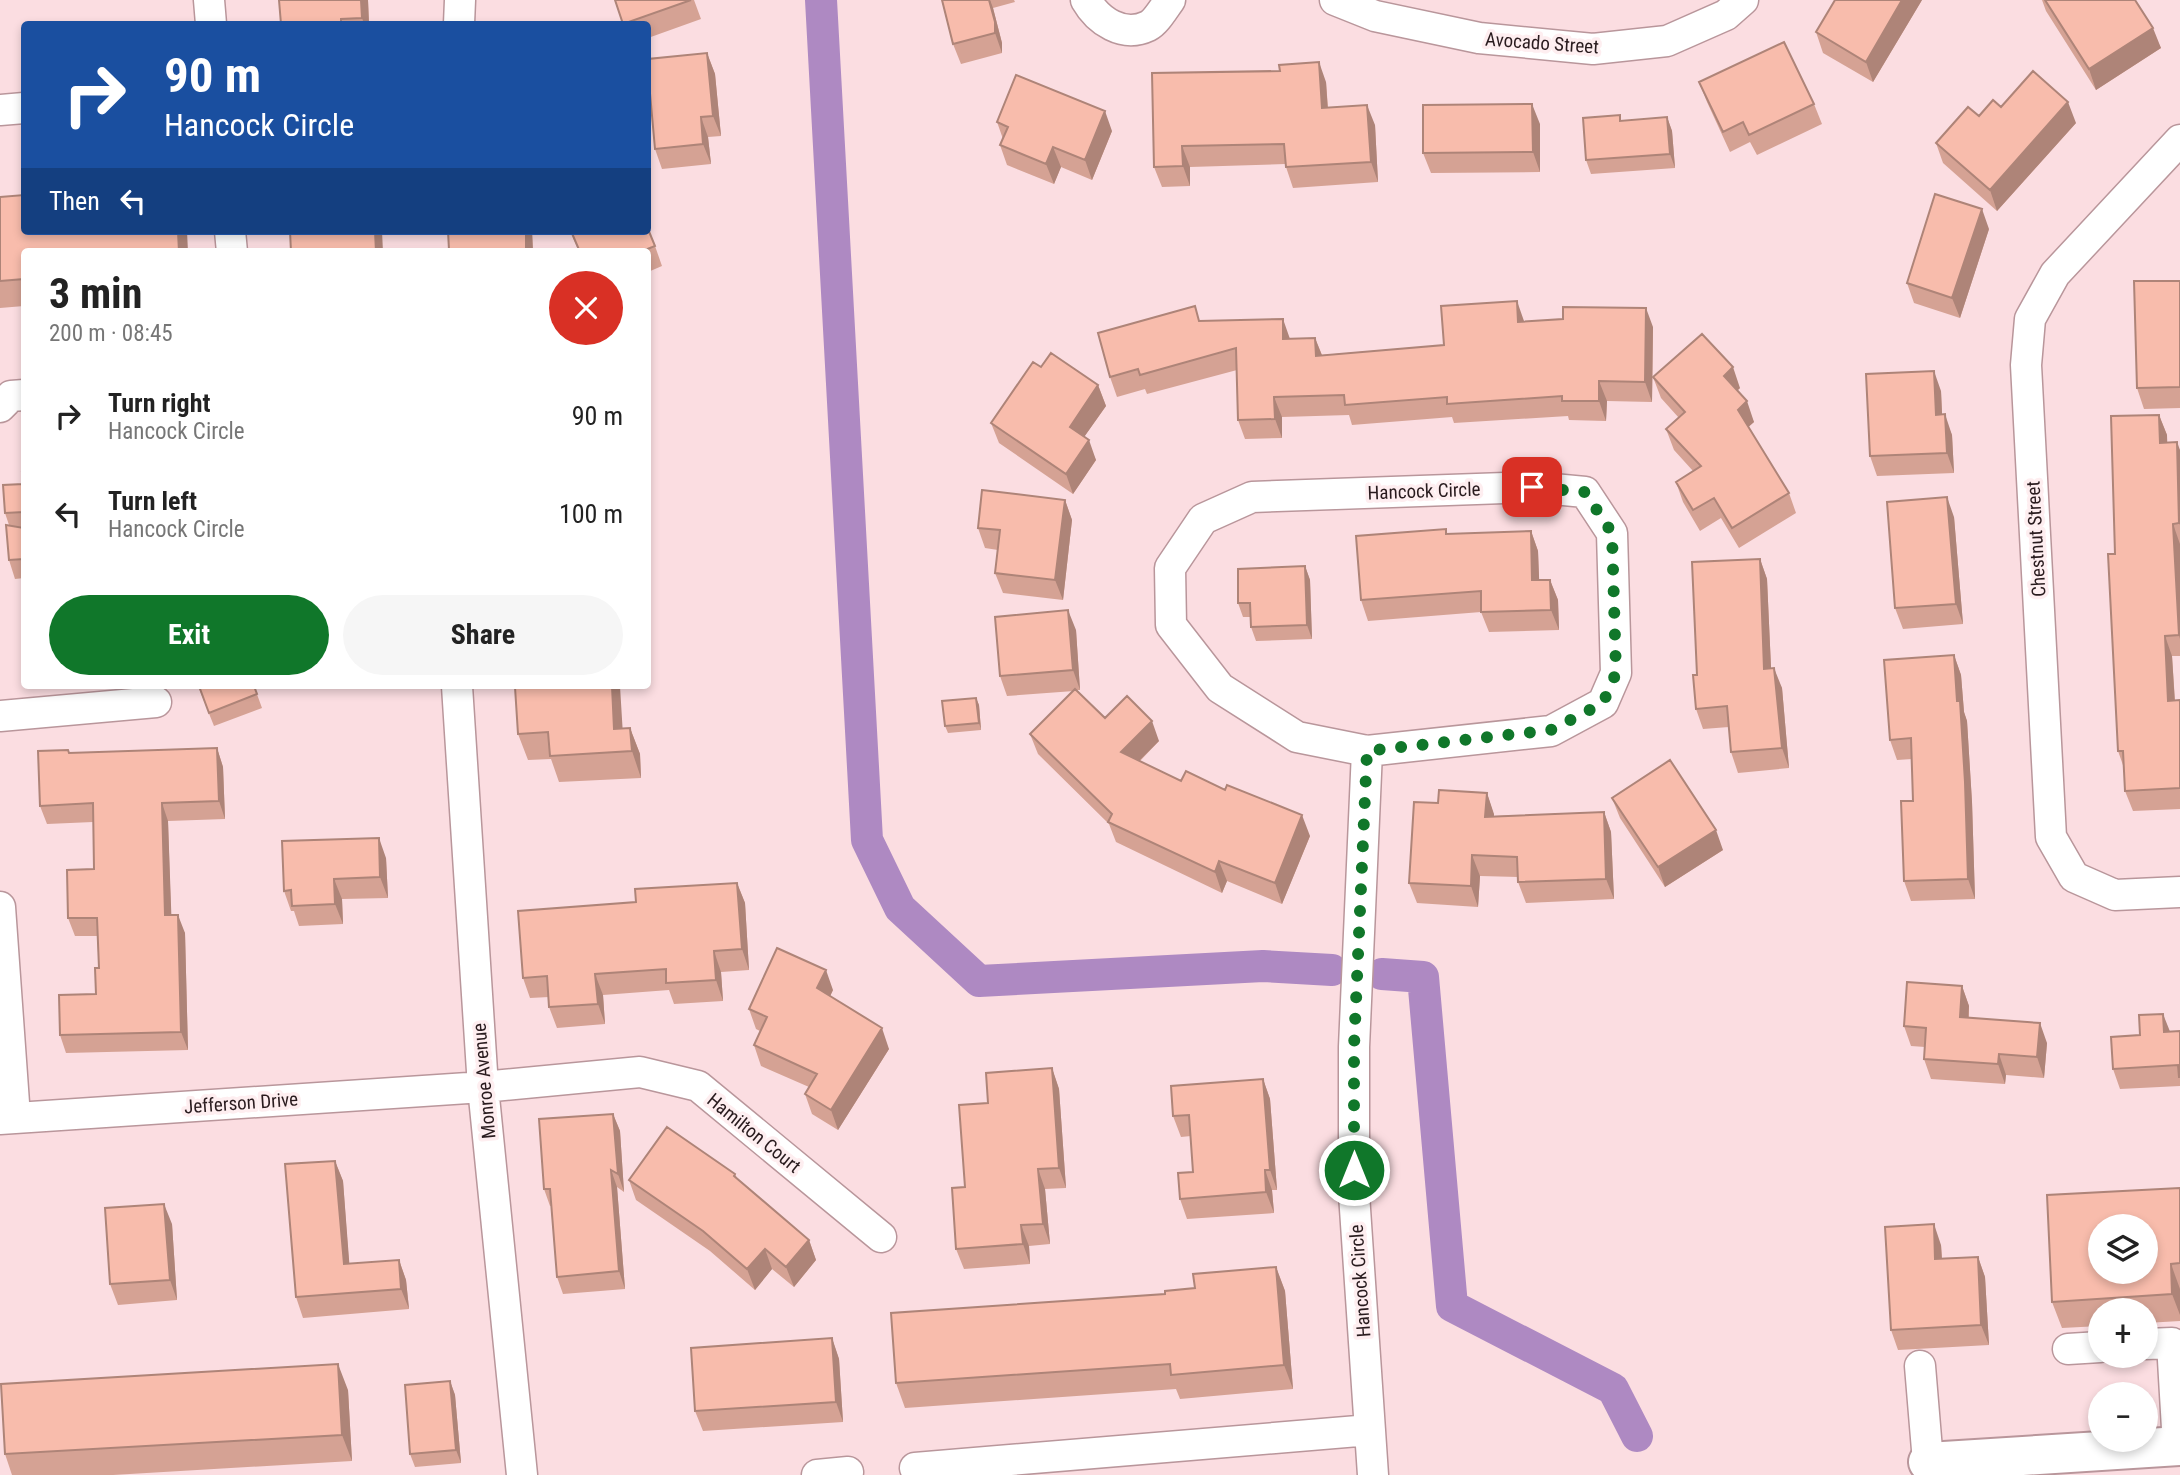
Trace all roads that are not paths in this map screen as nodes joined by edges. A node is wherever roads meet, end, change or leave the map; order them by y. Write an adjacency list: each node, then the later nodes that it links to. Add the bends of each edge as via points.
1 (209, 0): 6 (street)
2 (1086, 0): 3 (street, via 1093,12 1113,27 1131,30 1150,25)
3 (1170, 0)
4 (1335, 0): 5 (street, Avocado Street, via 1375,16 1479,38 1593,50 1667,41 1726,15)
5 (1743, 0)
6 (211, 21)
7 (21, 108): 8 (street)
8 (0, 110)
9 (2180, 140): 16 (street, Chestnut Street, via 2055,274 2030,319 2026,365 2051,837 2074,877 2115,895)
10 (21, 395): 11 (street, via 11,396)
11 (0, 407)
12 (457, 689): 18 (street, Monroe Avenue)
13 (156, 702): 14 (street)
14 (0, 716)
15 (1367, 751): 15 (street, Hancock Circle, via 1551,730 1603,703 1616,673 1612,533 1585,492 1532,487 1252,497 1203,519 1170,568 1171,625 1220,688 1297,737); 25 (street, Hancock Circle, via 1354,1047 1354,1194)
16 (2180, 892)
17 (0, 907): 19 (street)
18 (483, 1087): 19 (street, Jefferson Drive); 20 (street, Hamilton Court, via 640,1072 698,1086); 31 (street, Monroe Avenue)
19 (7, 1118)
20 (881, 1237)
21 (2166, 1343): 26 (street)
22 (2088, 1348): 23 (street)
23 (2068, 1349)
24 (1920, 1366): 27 (street)
25 (1370, 1430): 28 (street); 33 (street, Hancock Circle)
26 (2179, 1446): 27 (main road)
27 (1928, 1462)
28 (1039, 1466): 29 (street)
29 (915, 1468)
30 (848, 1472): 32 (street)
31 (522, 1475)
32 (817, 1475)
33 (1373, 1475)

